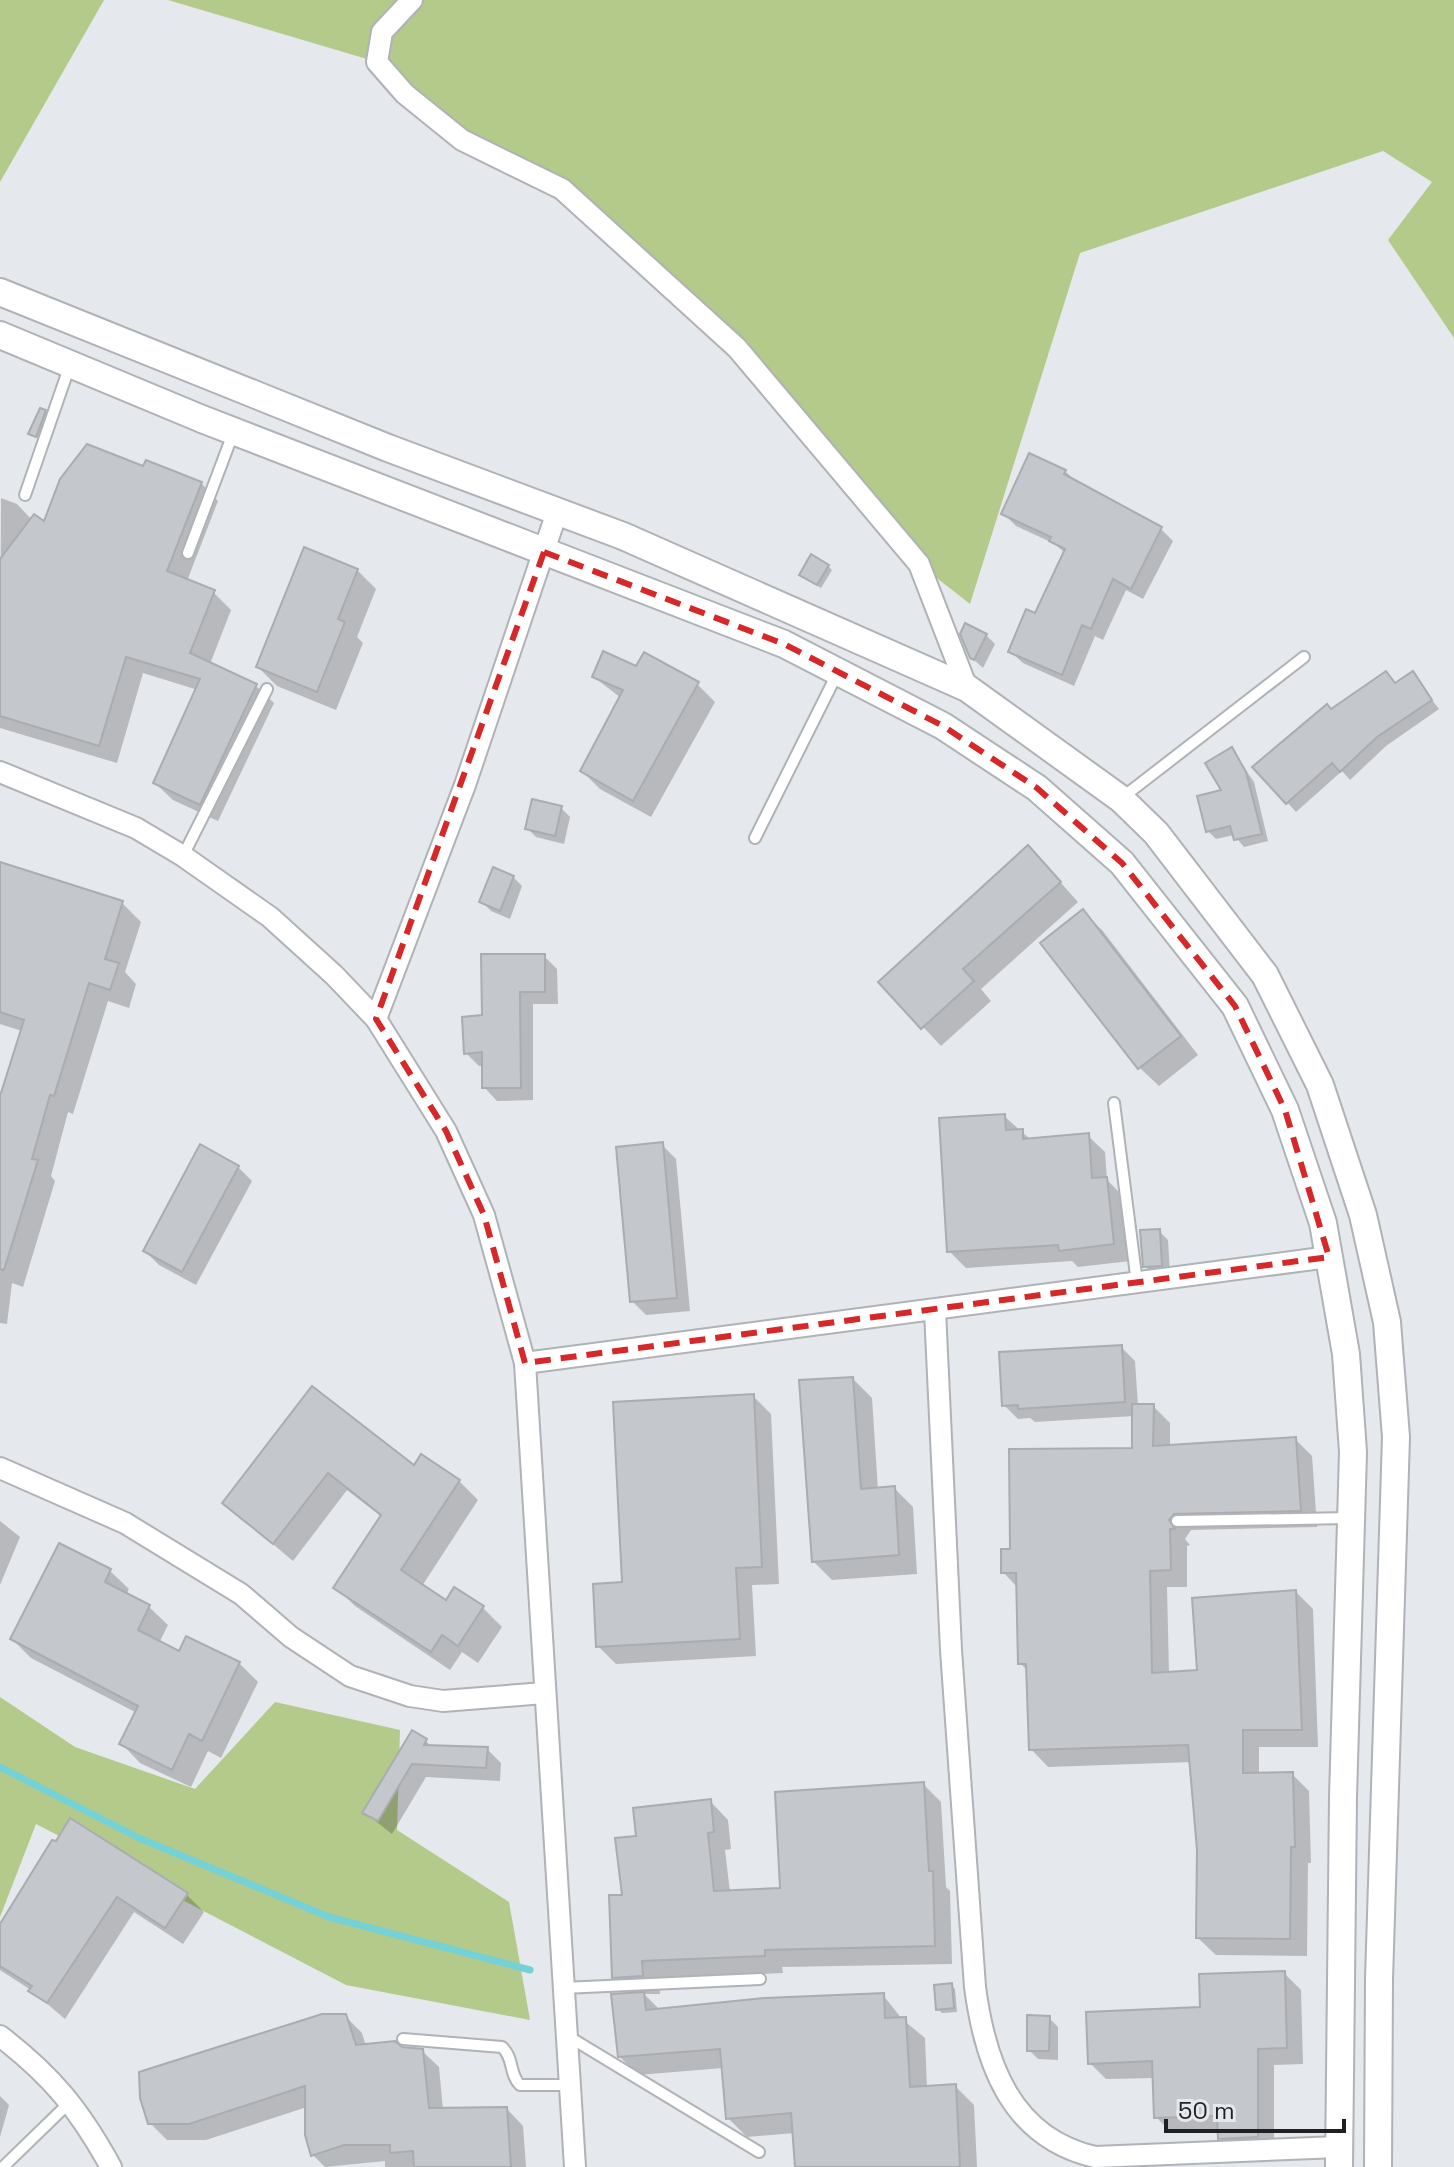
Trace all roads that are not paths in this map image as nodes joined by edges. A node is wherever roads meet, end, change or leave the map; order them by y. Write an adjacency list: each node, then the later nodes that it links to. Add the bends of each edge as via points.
1 (412, 0): 12 (street, via 382,32 377,62 405,94 462,140 562,189 737,348 919,564)
2 (0, 292): 7 (street)
3 (0, 335): 4 (street)
4 (71, 364): 5 (street); 6 (lane)
5 (234, 431): 8 (street); 9 (lane)
6 (25, 495)
7 (557, 512): 8 (street); 12 (street, via 711,573)
8 (544, 552): 11 (street, via 700,609); 18 (street, via 465,785)
9 (188, 553)
10 (1304, 657): 15 (lane)
11 (838, 672): 16 (lane); 20 (street, via 943,726 1025,780 1122,863 1235,1006 1285,1110 1323,1223)
12 (967, 688): 15 (street)
13 (267, 689): 17 (lane)
14 (0, 772): 17 (street, via 136,828)
15 (1121, 799): 40 (street, via 1156,833 1265,975 1320,1085 1363,1215 1387,1322 1396,1437)
16 (755, 838)
17 (183, 856): 18 (street, via 270,917)
18 (376, 1019): 23 (street, via 446,1131 484,1215)
19 (1114, 1103): 21 (lane)
20 (1329, 1257): 21 (street); 25 (street, via 1346,1354 1353,1452)
21 (1137, 1283): 22 (street)
22 (935, 1311): 23 (street); 36 (street, via 951,1650 974,1971 981,2034 994,2072 1028,2119 1073,2152 1095,2157)
23 (525, 1363): 27 (street)
24 (0, 1468): 27 (street, via 125,1523 241,1594 291,1637 350,1676 443,1701)
25 (1351, 1518): 26 (lane); 36 (street)
26 (1177, 1521)
27 (544, 1693): 29 (street)
28 (760, 1979): 29 (lane)
29 (563, 1988): 30 (street)
30 (566, 2035): 33 (street); 35 (lane)
31 (0, 2036): 34 (street, via 49,2075)
32 (403, 2039): 33 (lane, via 502,2047 520,2085)
33 (570, 2085): 39 (street)
34 (70, 2102): 37 (lane); 38 (street)
35 (759, 2152)
36 (1339, 2157)
37 (3, 2167)
38 (111, 2167)
39 (575, 2167)
40 (1378, 2167)

